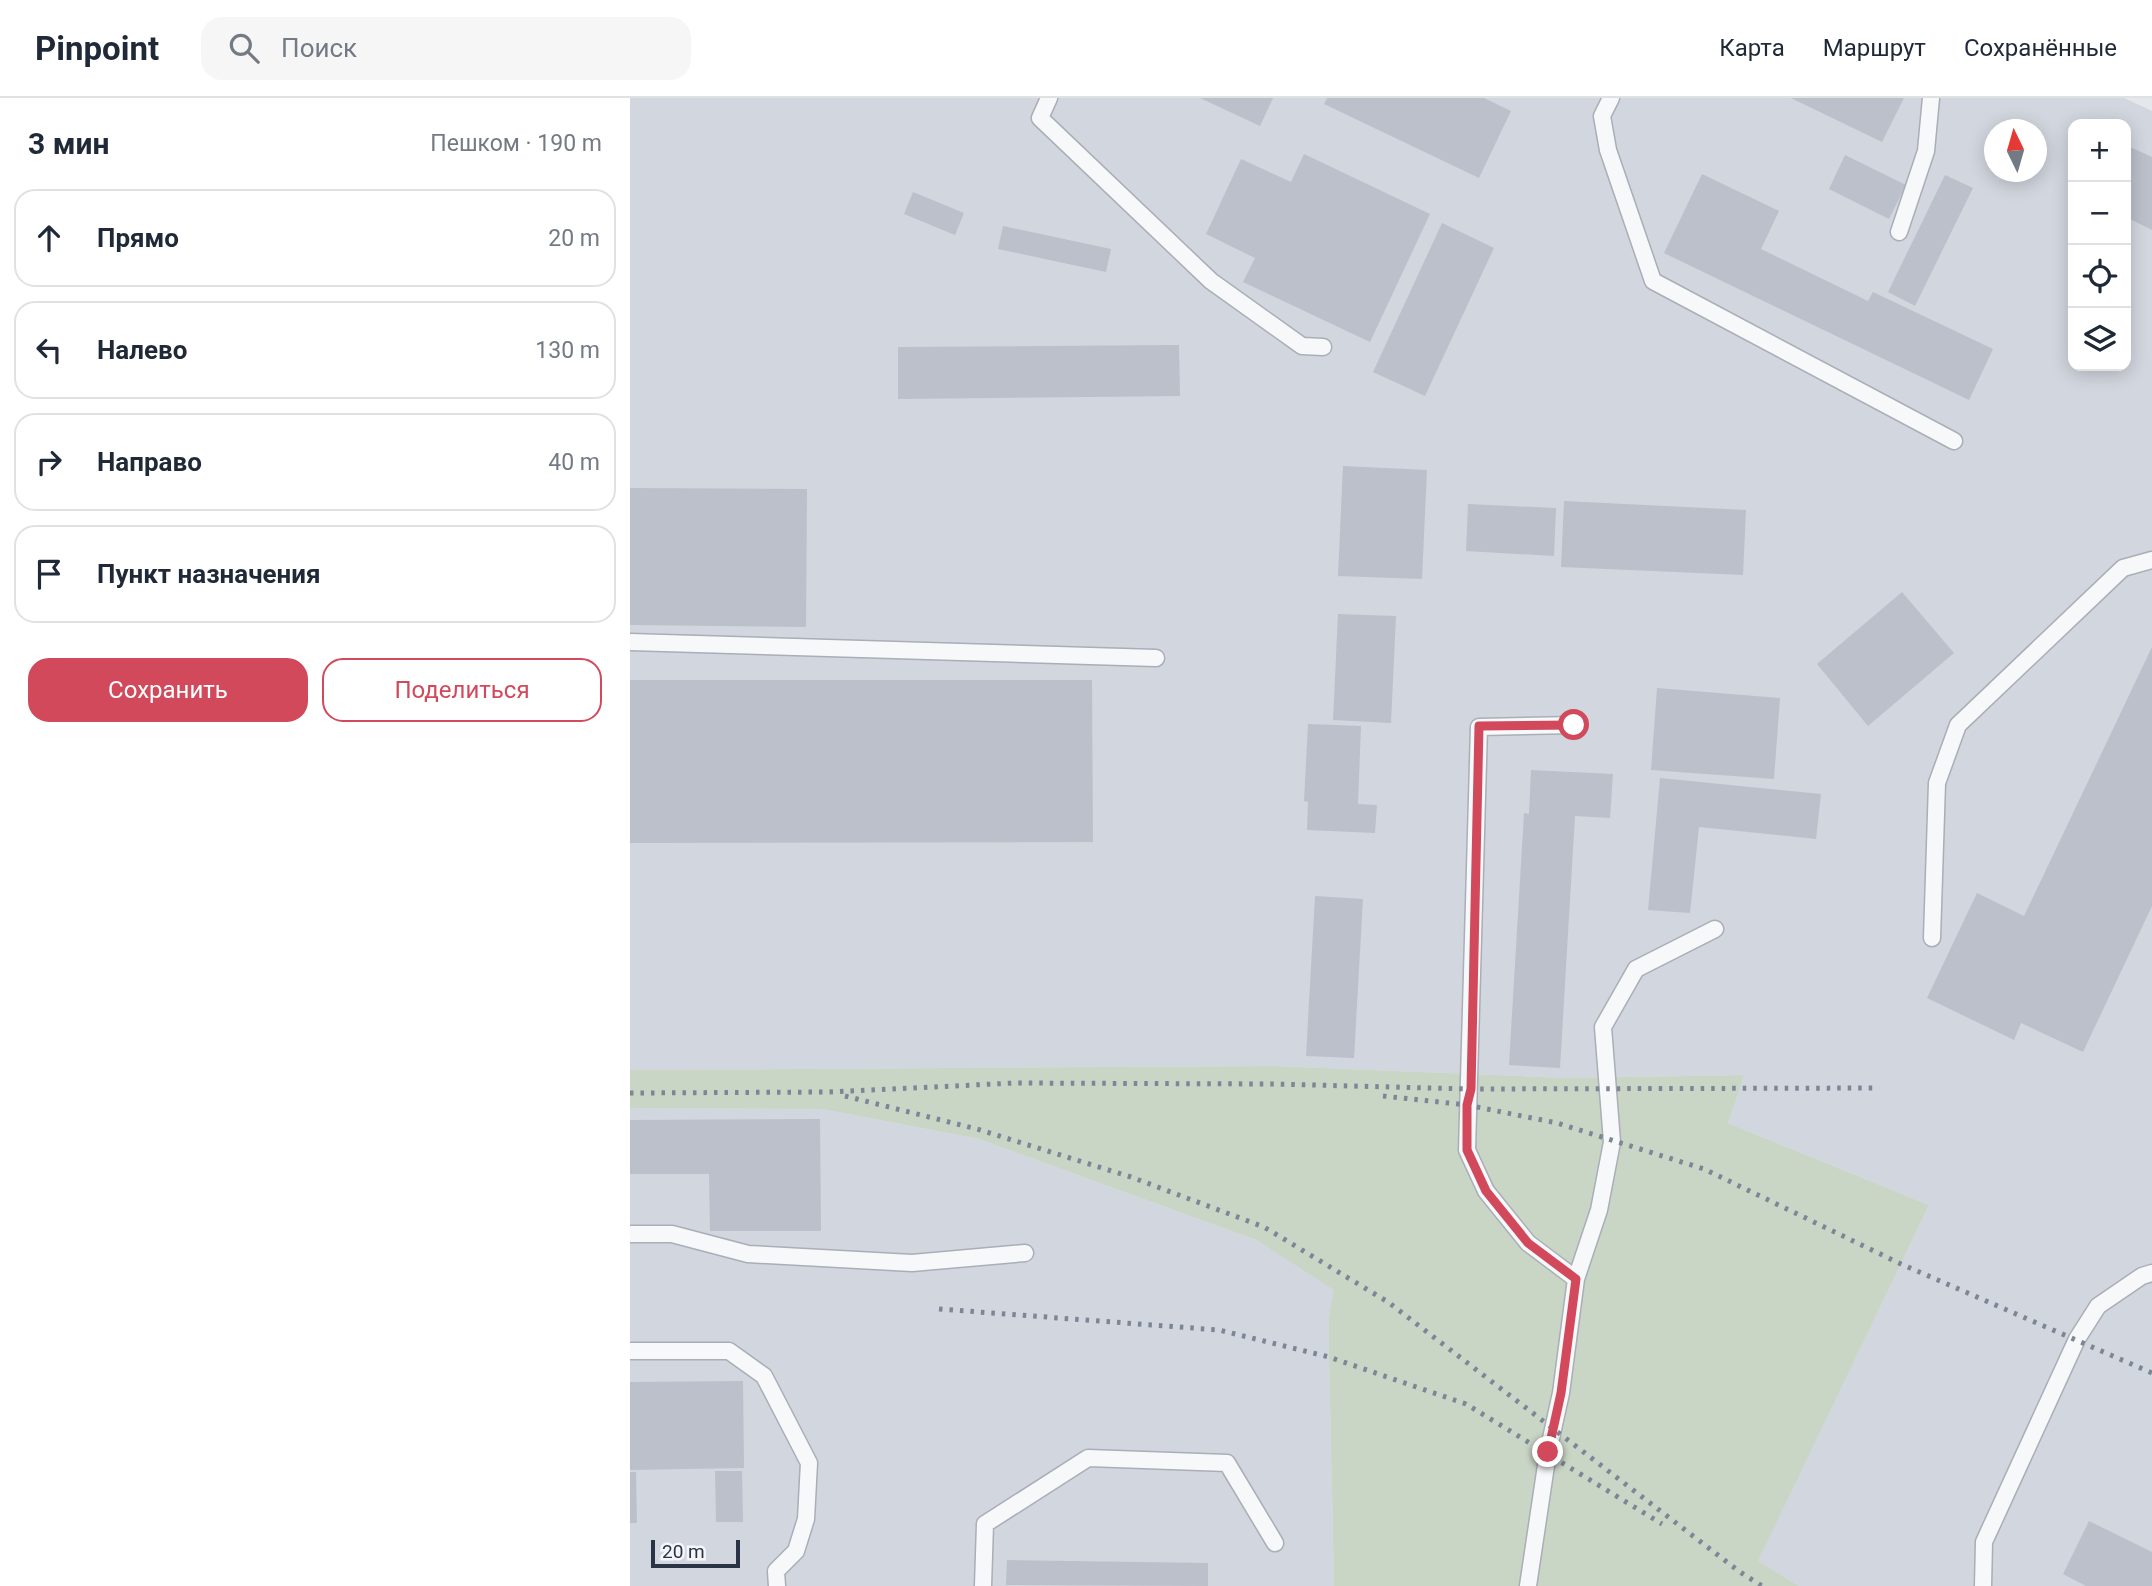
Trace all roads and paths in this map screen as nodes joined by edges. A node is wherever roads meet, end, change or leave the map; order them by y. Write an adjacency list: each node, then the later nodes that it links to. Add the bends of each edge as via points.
1 (1049, 98): 5 (lane, via 1040,118 1211,281 1302,346)
2 (1611, 98): 6 (lane, via 1602,116 1608,150 1653,281)
3 (1931, 98): 4 (lane, via 1926,151)
4 (1899, 232)
5 (1323, 347)
6 (1954, 441)
7 (2152, 560): 12 (lane, via 2123,568 1958,725 1937,783)
8 (630, 642): 9 (lane)
9 (1156, 658)
10 (1574, 725): 16 (lane, via 1479,726 1467,1150 1486,1191 1528,1243)
11 (1715, 929): 16 (lane, via 1636,969 1603,1027 1612,1142 1599,1210)
12 (1932, 938)
13 (630, 1234): 14 (lane, via 672,1234 748,1254 912,1263)
14 (1025, 1253)
15 (2152, 1273): 22 (lane, via 2098,1306 2077,1339 1984,1542)
16 (1576, 1279): 21 (lane)
17 (630, 1351): 19 (lane, via 729,1351 765,1376 809,1463 806,1519 796,1551 776,1571)
18 (1275, 1543): 20 (lane, via 1227,1462 1088,1458 985,1524)
19 (777, 1586)
20 (983, 1586)
21 (1528, 1586)
22 (1983, 1586)

